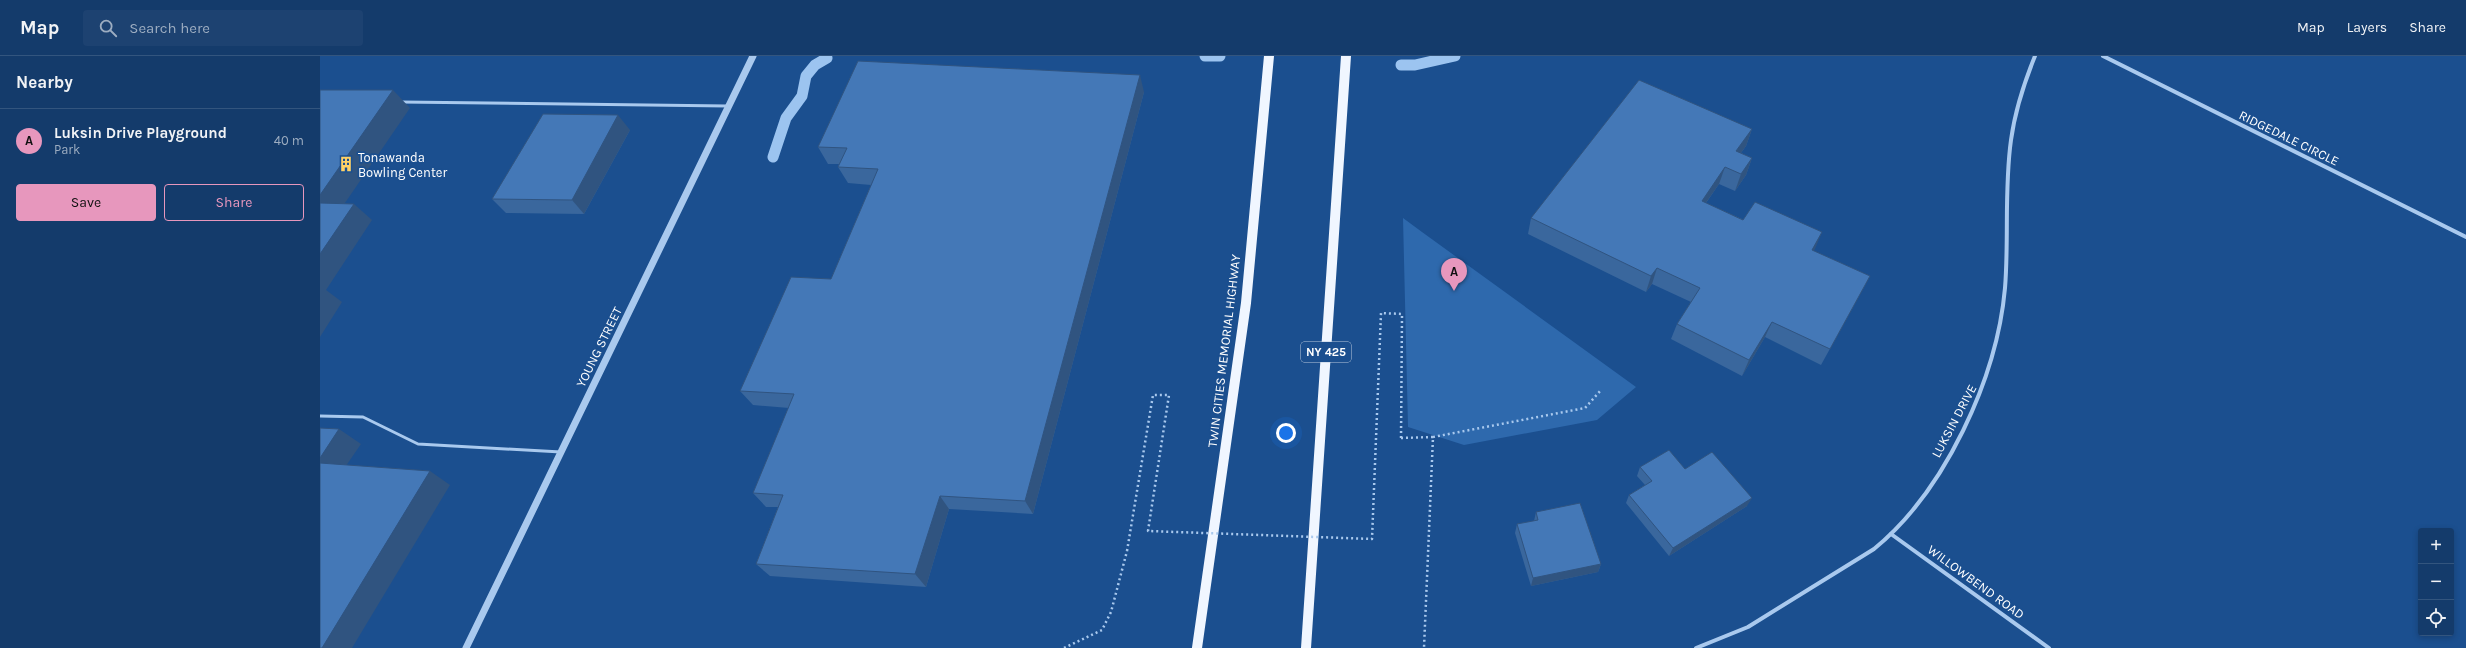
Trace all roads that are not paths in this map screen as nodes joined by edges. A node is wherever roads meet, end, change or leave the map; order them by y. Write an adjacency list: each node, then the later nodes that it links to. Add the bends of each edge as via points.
1 (753, 56): 7 (street, YOUNG STREET)
2 (1269, 56): 13 (main road, TWIN CITIES MEMORIAL HIGHWAY, via 1246,303)
3 (1346, 56): 14 (main road, NY 425)
4 (2035, 56): 11 (street, LUKSIN DRIVE, via 2024,80 2009,151 2004,287 1997,348 1981,397 1955,445 1927,489)
5 (2103, 56): 8 (street, RIDGEDALE CIRCLE)
6 (397, 102): 7 (lane)
7 (729, 106): 10 (street, YOUNG STREET)
8 (2466, 237)
9 (320, 416): 10 (lane, via 363,417 418,444)
10 (561, 452): 12 (street, YOUNG STREET)
11 (1891, 534): 15 (street, LUKSIN DRIVE, via 1851,565 1738,632); 16 (street, WILLOWBEND ROAD)
12 (466, 648)
13 (1197, 648)
14 (1306, 648)
15 (1696, 648)
16 (2049, 648)

